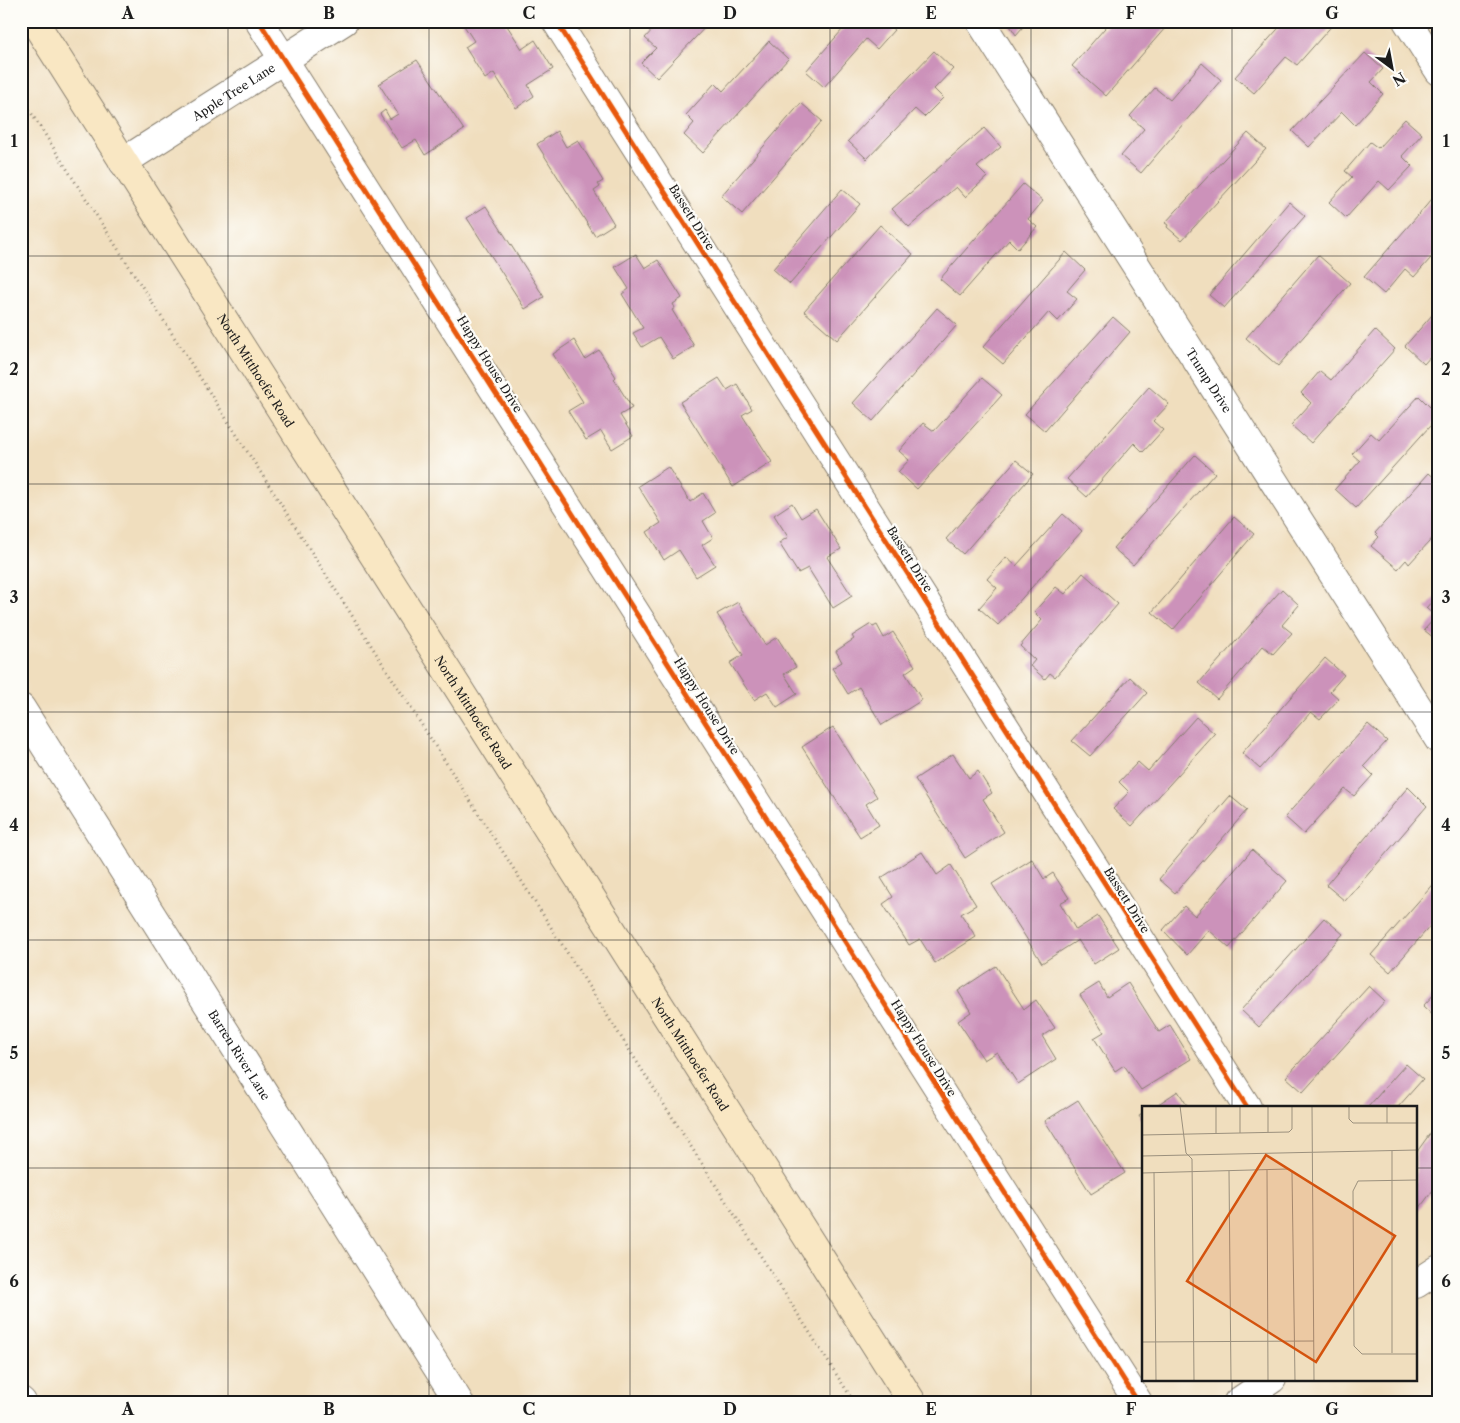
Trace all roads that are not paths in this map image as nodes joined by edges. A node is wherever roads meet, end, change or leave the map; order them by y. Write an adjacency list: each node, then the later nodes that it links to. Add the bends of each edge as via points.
1 (34, 21): 9 (main road, North Mitthoefer Road)
2 (259, 21): 7 (street, Happy House Drive)
3 (344, 21): 7 (street, Apple Tree Lane)
4 (556, 21): 12 (street, Bassett Drive)
5 (980, 21): 11 (street, Trump Drive)
6 (1407, 21): 8 (street)
7 (284, 60): 9 (street, Apple Tree Lane); 18 (street, Happy House Drive)
8 (1439, 71)
9 (123, 162): 17 (main road, North Mitthoefer Road)
10 (21, 708): 16 (street, Barren River Lane)
11 (1439, 740)
12 (1246, 1106)
13 (1439, 1269): 14 (street)
14 (1418, 1283)
15 (1271, 1380): 19 (street)
16 (459, 1402)
17 (912, 1402)
18 (1138, 1402)
19 (1238, 1402)

